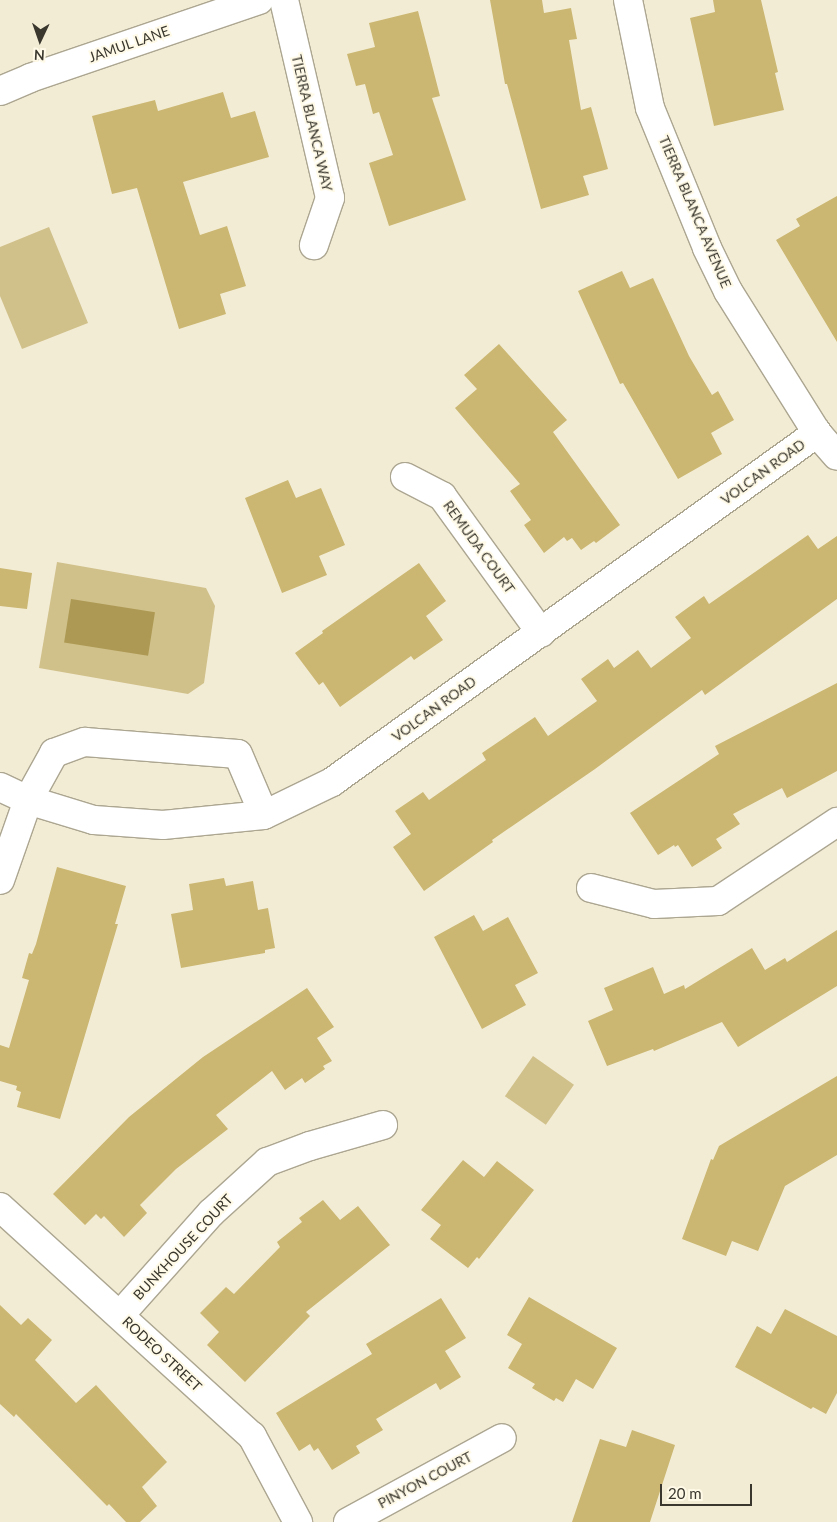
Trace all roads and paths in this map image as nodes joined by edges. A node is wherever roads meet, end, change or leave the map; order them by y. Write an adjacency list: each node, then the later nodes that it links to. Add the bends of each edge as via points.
1 (260, 0): 4 (street, JAMUL LANE)
2 (284, 0): 5 (street, TIERRA BLANCA WAY, via 330,198)
3 (628, 0): 6 (street, TIERRA BLANCA AVENUE, via 650,108 707,248 728,291)
4 (0, 90)
5 (314, 245)
6 (817, 433): 7 (street, TIERRA BLANCA AVENUE); 9 (street, VOLCAN ROAD)
7 (837, 456)
8 (405, 477): 9 (street, REMUDA COURT, via 442,496)
9 (541, 633): 12 (street, VOLCAN ROAD, via 332,782)
10 (0, 787): 11 (street, VOLCAN ROAD)
11 (28, 800): 12 (street, VOLCAN ROAD, via 94,820 163,825); 12 (street, via 54,753 85,742 238,754); 14 (street)
12 (264, 815)
13 (837, 822): 15 (street, via 718,901 654,904)
14 (0, 880)
15 (591, 888)
16 (383, 1124): 18 (street, BUNKHOUSE COURT, via 267,1162 211,1213)
17 (0, 1207): 18 (street, RODEO STREET)
18 (120, 1315): 20 (street, RODEO STREET, via 252,1436)
19 (502, 1438): 21 (street, PINYON COURT)
20 (298, 1522)
21 (348, 1522)

